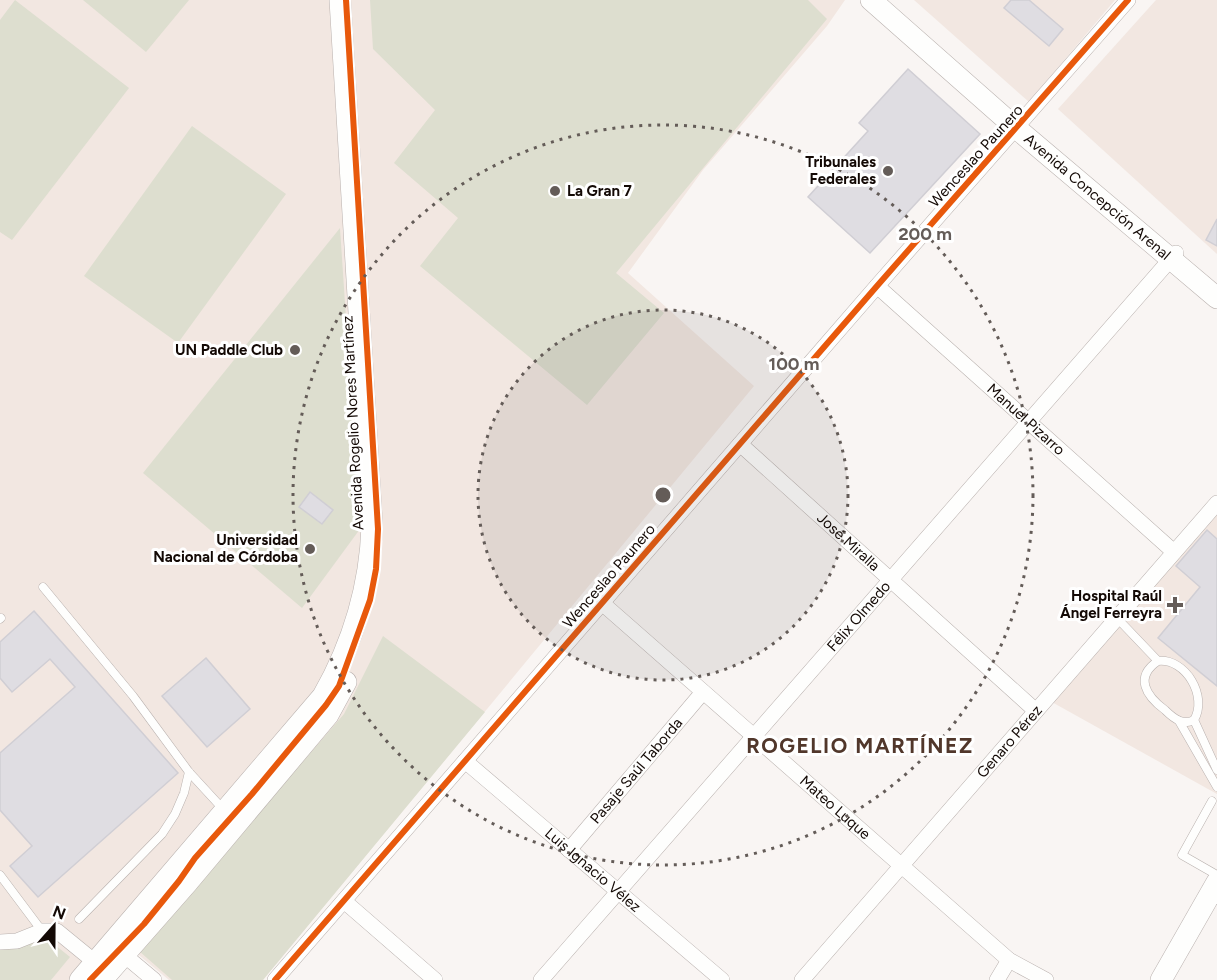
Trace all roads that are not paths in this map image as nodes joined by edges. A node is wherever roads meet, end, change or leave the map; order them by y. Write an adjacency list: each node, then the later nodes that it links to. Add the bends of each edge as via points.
1 (340, 0): 30 (main road, Avenida Rogelio Nores Martínez, via 372,526 368,572 360,614 341,665)
2 (354, 0): 30 (main road, Avenida Rogelio Nores Martínez, via 383,503 383,567 364,639 328,715)
3 (871, 0): 6 (main road, Avenida Concepción Arenal)
4 (885, 0): 6 (main road, Avenida Concepción Arenal)
5 (1128, 0): 6 (street, Wenceslao Paunero)
6 (1020, 124): 7 (main road, Avenida Concepción Arenal); 8 (street, Wenceslao Paunero)
7 (1173, 256): 9 (main road, Avenida Concepción Arenal); 10 (main road, Avenida Concepción Arenal); 11 (street, Félix Olmedo)
8 (877, 286): 11 (street, Manuel Pizarro); 12 (street, Wenceslao Paunero)
9 (1217, 287)
10 (1217, 298)
11 (1030, 423): 14 (street, Manuel Pizarro); 15 (street, Félix Olmedo)
12 (740, 444): 15 (street, José Miralla); 17 (street, Wenceslao Paunero)
13 (1217, 503): 14 (street, Genaro Pérez)
14 (1174, 552): 18 (street, Genaro Pérez)
15 (891, 580): 21 (street, José Miralla); 24 (street, Félix Olmedo)
16 (43, 587): 27 (lane, via 134,696)
17 (602, 603): 20 (street, Mateo Luque); 25 (street, Wenceslao Paunero)
18 (1117, 618): 19 (lane); 21 (street, Genaro Pérez)
19 (1158, 661): 22 (lane, via 1171,663 1191,680 1200,703); 23 (lane, via 1146,673 1147,693)
20 (703, 692): 24 (street, Mateo Luque); 31 (street, Pasaje Saúl Taborda)
21 (1036, 711): 32 (street, Genaro Pérez)
22 (1194, 720): 23 (lane); 26 (lane)
23 (1179, 721): 28 (lane)
24 (754, 737): 32 (street, Mateo Luque); 36 (street, Félix Olmedo)
25 (465, 761): 31 (street, Luis Ignacio Vélez); 38 (street, Wenceslao Paunero)
26 (1217, 770)
27 (189, 771): 30 (lane); 39 (lane, via 184,793 162,834)
28 (1217, 787)
29 (1212, 801): 34 (lane, via 1182,855)
30 (231, 817): 42 (main road, Avenida Rogelio Nores Martínez)
31 (569, 850): 36 (street, Luis Ignacio Vélez)
32 (901, 866): 43 (street, Mateo Luque); 51 (street, Genaro Pérez)
33 (0, 875): 40 (lane)
34 (1217, 875)
35 (1217, 882): 54 (main road)
36 (618, 892): 49 (street, Félix Olmedo); 50 (street, Luis Ignacio Vélez)
37 (1217, 896): 55 (main road)
38 (344, 901): 47 (street, Wenceslao Paunero); 48 (street)
39 (79, 919)
40 (42, 930): 41 (street, via 17,941); 44 (street, via 57,931)
41 (0, 942)
42 (118, 949): 44 (main road, Avenida Rogelio Nores Martínez); 46 (street)
43 (1009, 960): 52 (street); 53 (street, Mateo Luque)
44 (102, 972): 45 (main road, Avenida Rogelio Nores Martínez)
45 (80, 980)
46 (154, 980)
47 (275, 980)
48 (435, 980)
49 (542, 980)
50 (722, 980)
51 (802, 980)
52 (997, 980)
53 (1046, 980)
54 (1161, 980)
55 (1169, 980)

